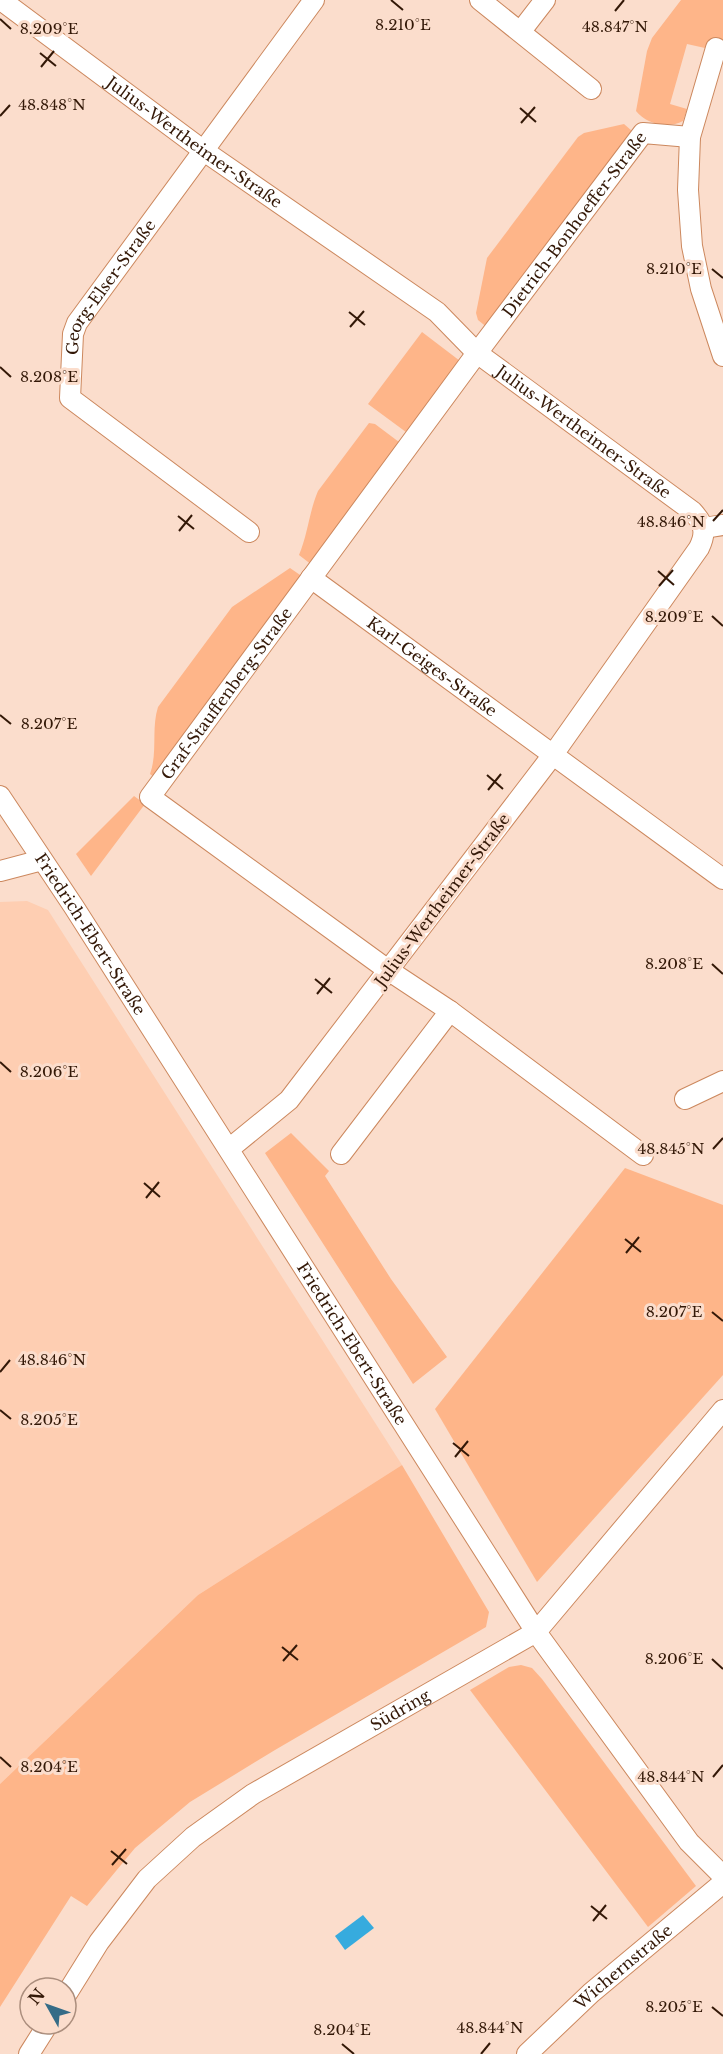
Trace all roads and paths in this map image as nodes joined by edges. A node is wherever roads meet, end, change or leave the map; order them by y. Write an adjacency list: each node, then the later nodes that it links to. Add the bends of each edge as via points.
1 (1, 0): 9 (street, Julius-Wertheimer-Straße)
2 (314, 0): 9 (street, Georg-Elser-Straße)
3 (480, 0): 5 (street)
4 (545, 0): 5 (street)
5 (521, 31): 7 (street)
6 (716, 48): 8 (street)
7 (591, 89)
8 (690, 137): 10 (street, Dietrich-Bonhoeffer-Straße, via 643,134); 11 (street, via 692,246 701,289)
9 (204, 151): 10 (street, Julius-Wertheimer-Straße, via 437,312); 13 (street, Georg-Elser-Straße, via 77,322 68,392 75,404)
10 (477, 353): 12 (street, Julius-Wertheimer-Straße); 14 (street, Graf-Stauffenberg-Straße)
11 (723, 356)
12 (714, 526): 15 (street, Julius-Wertheimer-Straße)
13 (249, 532)
14 (311, 578): 15 (street, Karl-Geiges-Straße); 20 (street, Graf-Stauffenberg-Straße, via 150,797)
15 (552, 756): 19 (street, Karl-Geiges-Straße); 20 (street, Julius-Wertheimer-Straße)
16 (0, 796): 17 (street, Friedrich-Ebert-Straße)
17 (42, 860): 18 (street); 24 (street, Friedrich-Ebert-Straße)
18 (0, 871)
19 (723, 879)
20 (388, 970): 21 (street); 24 (street, Julius-Wertheimer-Straße, via 290,1100)
21 (450, 1011): 25 (street); 26 (street)
22 (723, 1081): 23 (street)
23 (685, 1099)
24 (229, 1149): 28 (street, Friedrich-Ebert-Straße)
25 (341, 1154)
26 (643, 1155)
27 (723, 1410): 28 (street, Südring)
28 (536, 1632): 29 (street, Friedrich-Ebert-Straße, via 689,1842); 31 (street, Südring, via 253,1794 193,1836 147,1879)
29 (723, 1876)
30 (723, 1882): 34 (street, Wichernstraße, via 591,1993)
31 (78, 1976)
32 (40, 2036): 33 (street)
33 (29, 2054)
34 (527, 2054)

